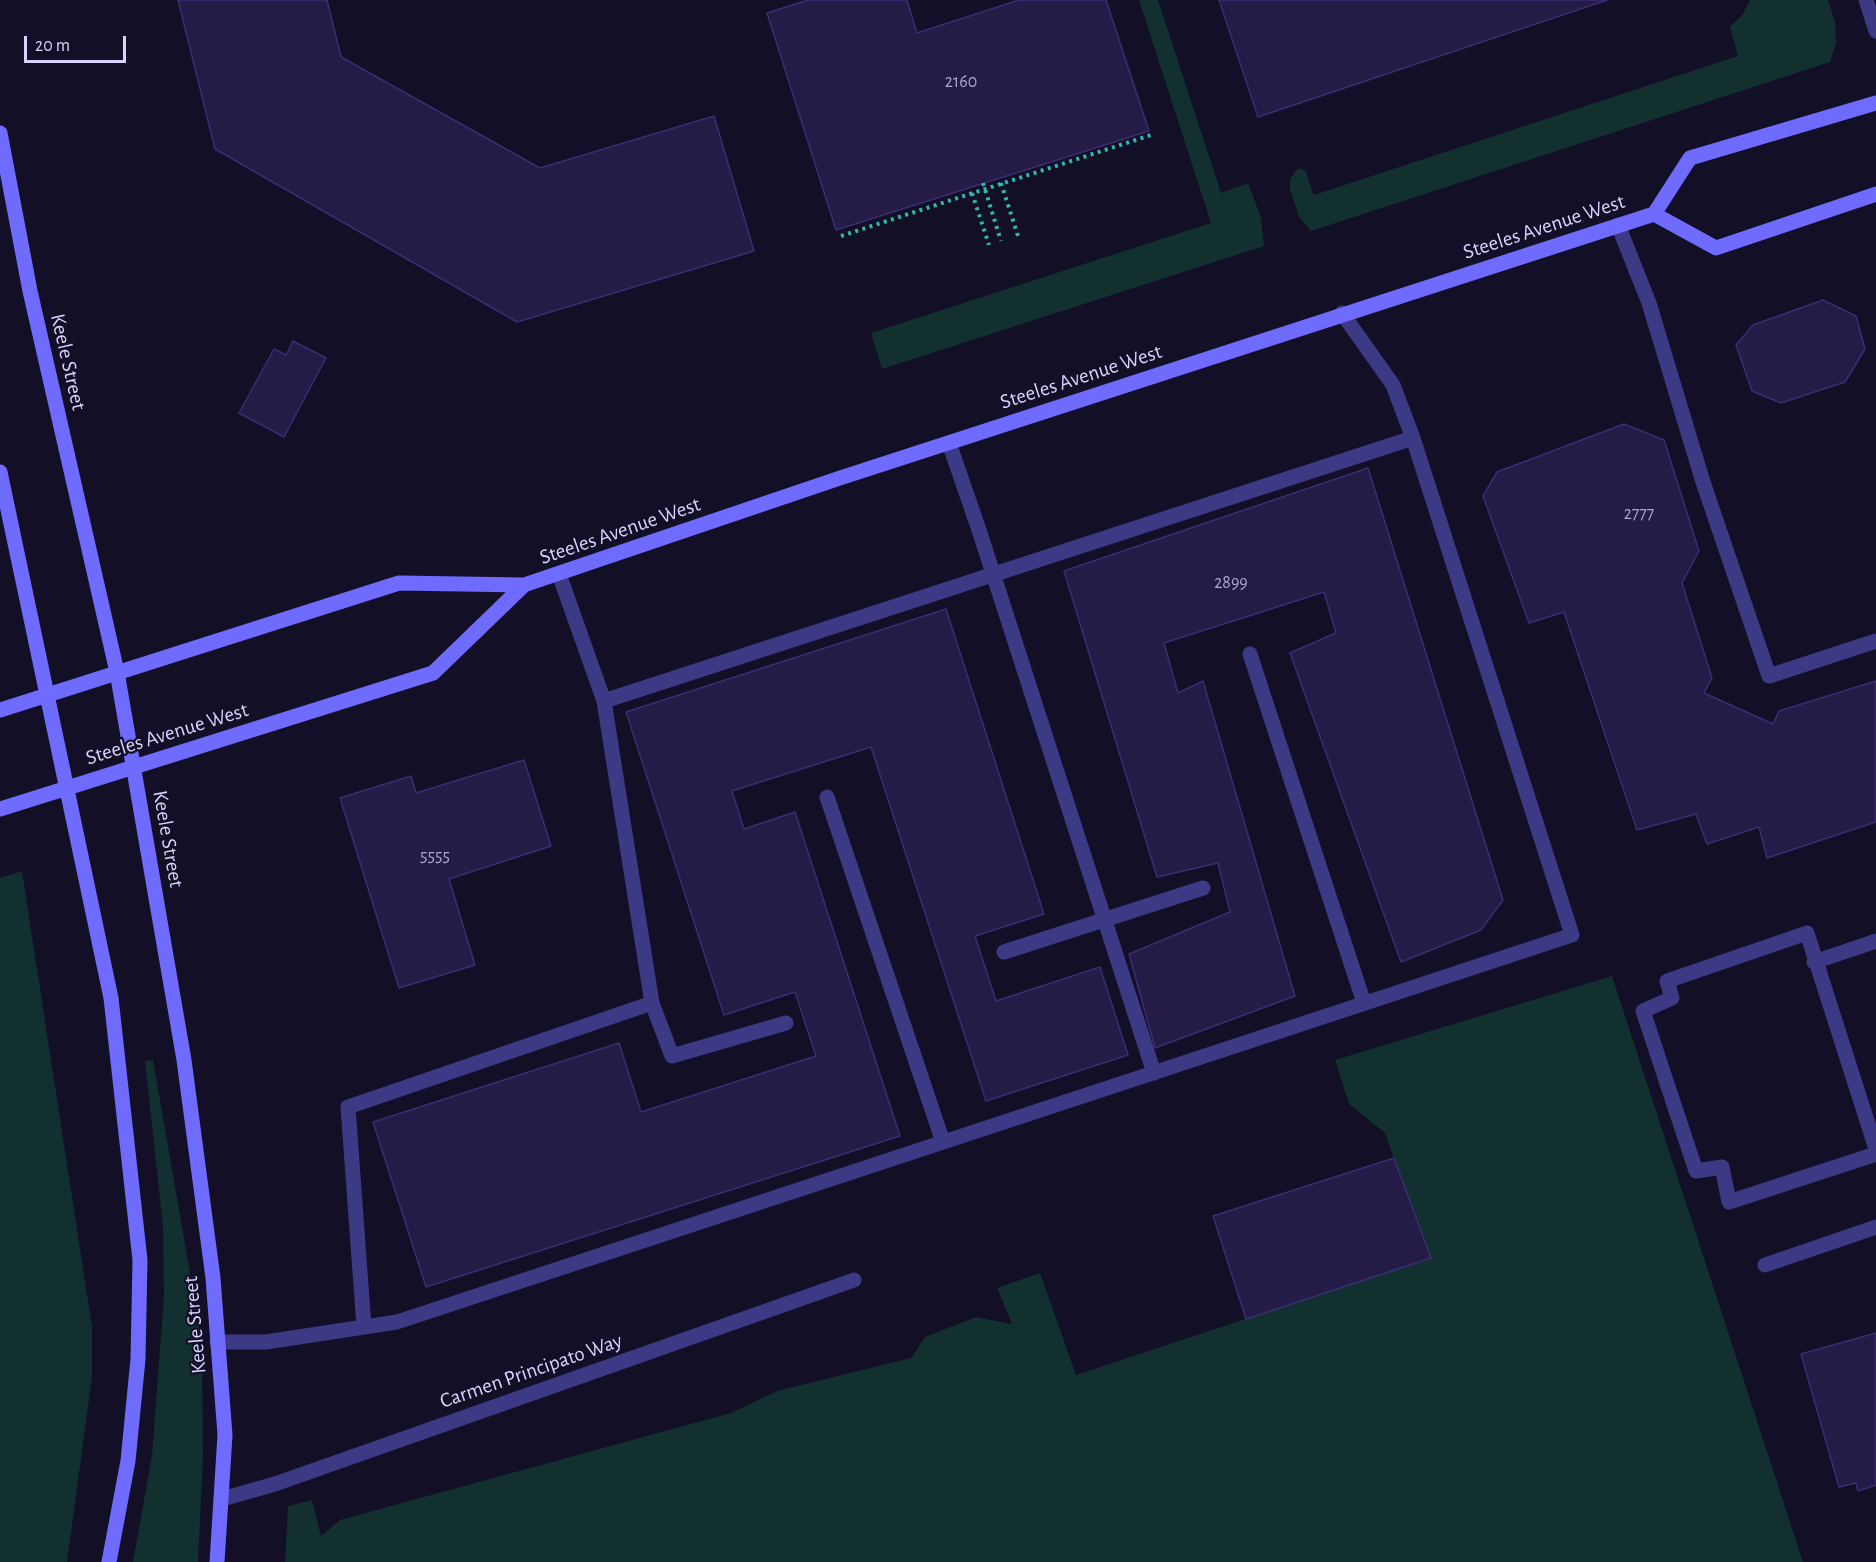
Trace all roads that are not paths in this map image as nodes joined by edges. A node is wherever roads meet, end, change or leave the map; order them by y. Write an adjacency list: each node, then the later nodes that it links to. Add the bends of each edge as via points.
1 (1866, 0): 2 (street)
2 (1876, 31)
3 (1876, 103): 6 (main road, Steeles Avenue West, via 1690,158)
4 (0, 132): 17 (main road, Keele Street, via 30,291)
5 (1876, 194): 6 (main road, Steeles Avenue West, via 1716,248)
6 (1653, 214): 7 (main road, Steeles Avenue West)
7 (1618, 225): 8 (main road, Steeles Avenue West); 15 (street, via 1649,303 1703,482 1769,676)
8 (1342, 313): 9 (street, via 1393,385); 10 (main road, Steeles Avenue West)
9 (1413, 438): 13 (street); 31 (street, via 1572,935)
10 (949, 442): 12 (main road, Steeles Avenue West); 13 (street)
11 (0, 472): 18 (main road)
12 (559, 574): 14 (main road, Steeles Avenue West); 19 (street)
13 (993, 574): 19 (street); 26 (street)
14 (524, 585): 17 (main road, Steeles Avenue West, via 399,583); 21 (main road, Steeles Avenue West, via 433,673)
15 (1876, 641)
16 (1250, 654): 31 (street)
17 (117, 672): 18 (main road, Steeles Avenue West); 21 (main road, Keele Street)
18 (48, 695): 20 (main road, Steeles Avenue West); 22 (main road)
19 (604, 701): 30 (street)
20 (0, 710)
21 (135, 767): 22 (main road, Steeles Avenue West); 41 (main road, Keele Street, via 184,1060 213,1278)
22 (67, 786): 24 (main road, Steeles Avenue West); 43 (main road, via 111,998 140,1260 138,1359 128,1461)
23 (827, 797): 34 (street)
24 (0, 809)
25 (1203, 888): 26 (street)
26 (1104, 920): 28 (street); 33 (street)
27 (1876, 941): 29 (street)
28 (1004, 952)
29 (1814, 962): 35 (street); 36 (street, via 1807,933 1667,981 1672,998 1643,1011 1696,1171 1722,1167 1729,1202)
30 (652, 1003): 32 (street, via 672,1056); 40 (street, via 348,1107)
31 (1364, 1003): 33 (street)
32 (786, 1023)
33 (1154, 1073): 34 (street)
34 (943, 1142): 40 (street, via 397,1322)
35 (1876, 1149)
36 (1876, 1154)
37 (1876, 1227): 38 (street)
38 (1765, 1265)
39 (854, 1280): 42 (street, Carmen Principato Way, via 275,1484)
40 (364, 1327): 41 (street, via 266,1342)
41 (217, 1342): 42 (main road, Keele Street, via 225,1435)
42 (222, 1499): 44 (main road, Keele Street)
43 (109, 1562)
44 (217, 1562)

